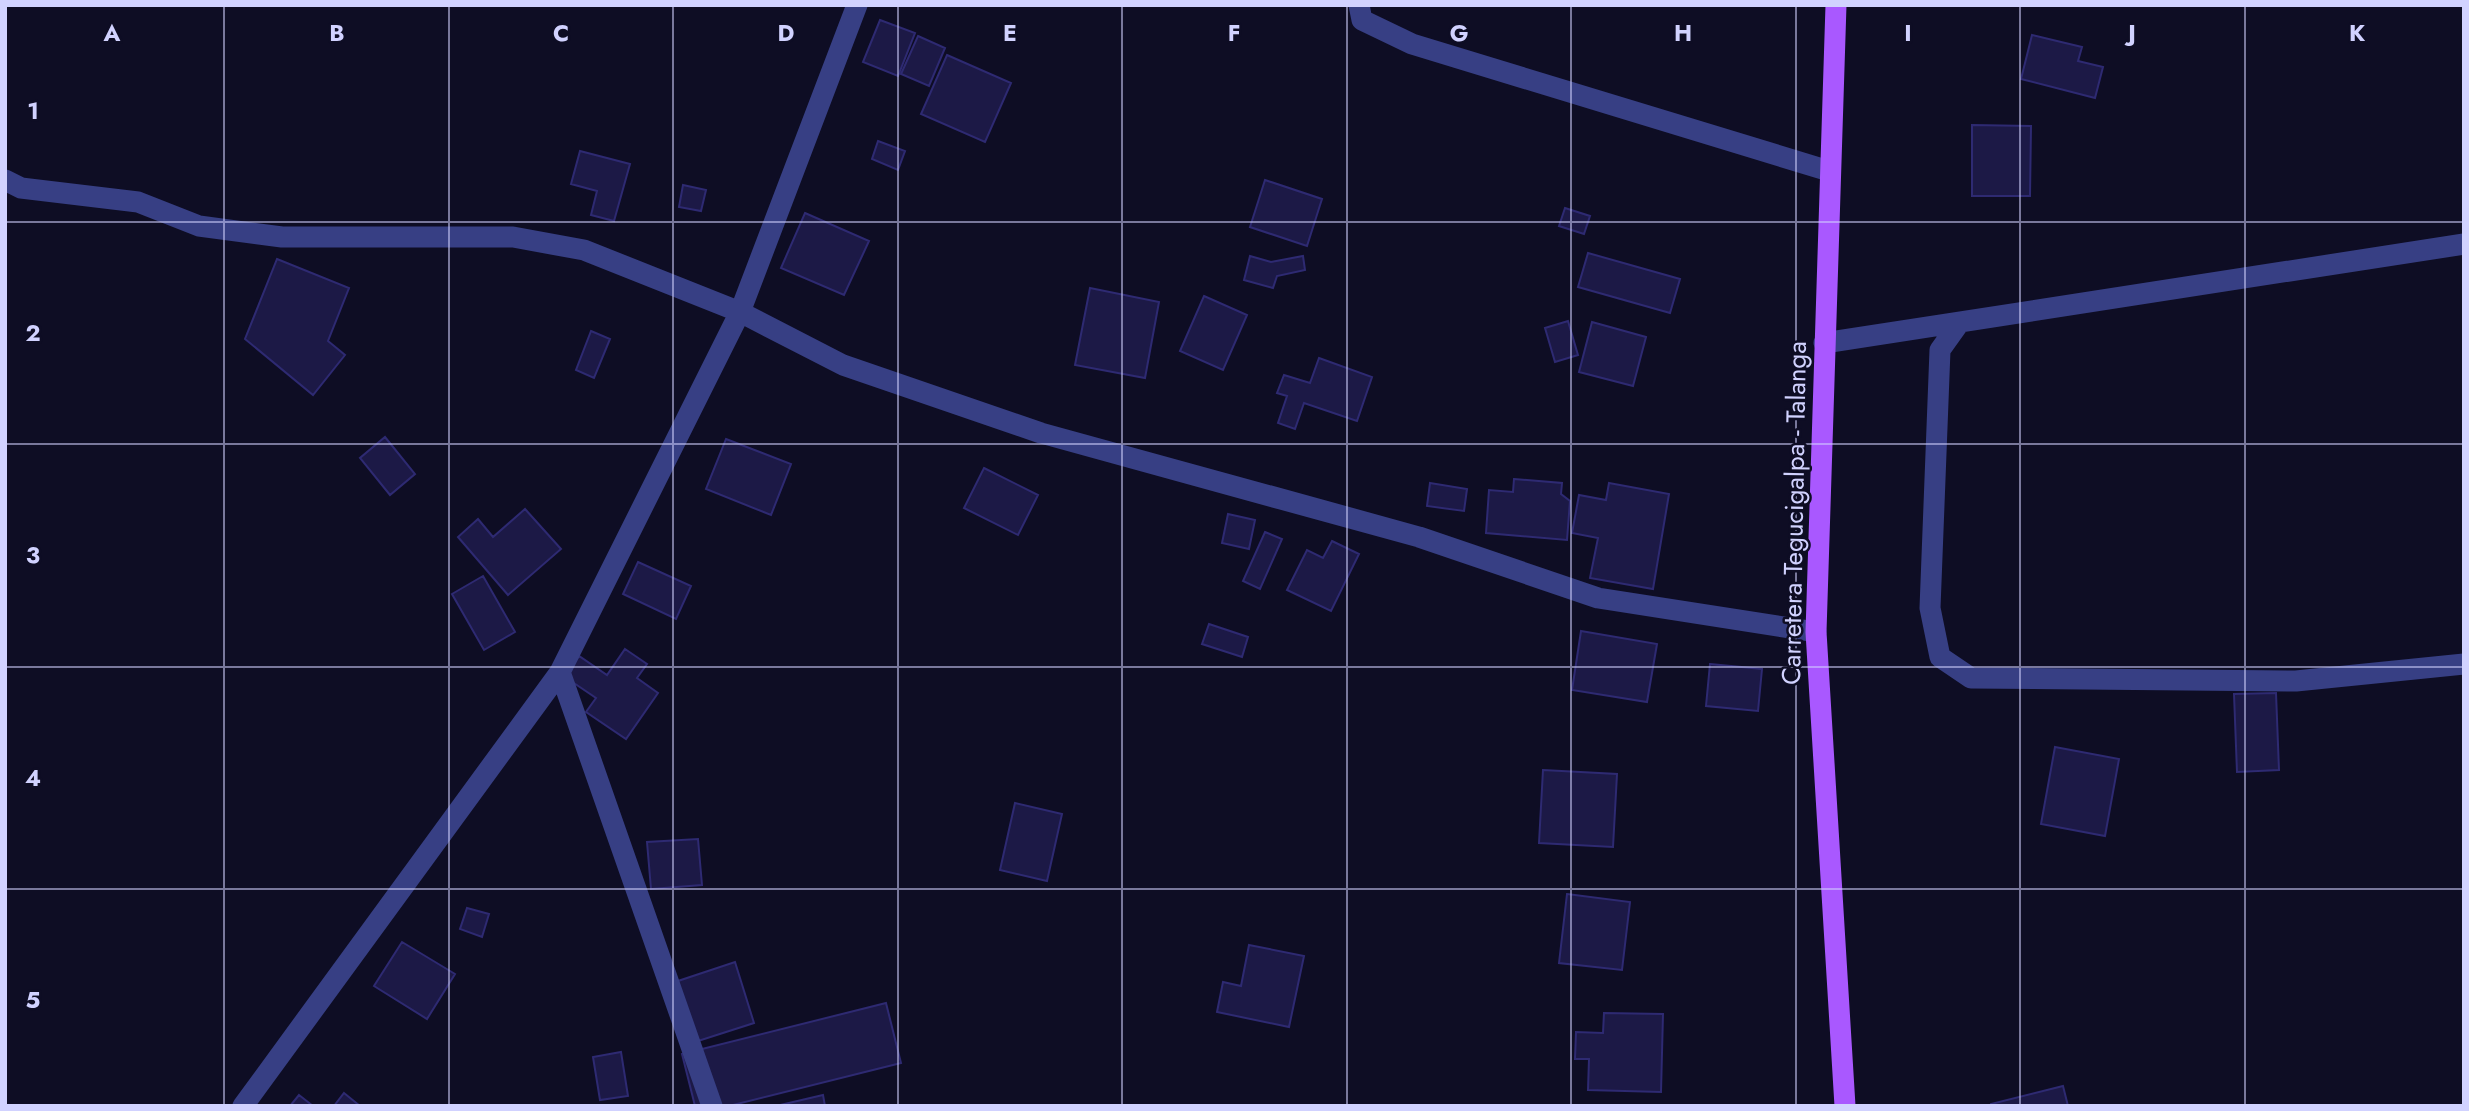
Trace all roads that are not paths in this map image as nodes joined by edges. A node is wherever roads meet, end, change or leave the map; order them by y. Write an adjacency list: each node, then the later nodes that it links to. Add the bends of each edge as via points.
1 (857, 5): 7 (street)
2 (1359, 5): 4 (street, via 1362,20 1412,44)
3 (1836, 5): 4 (main road, Carretera Tegucigalpa - Talanga)
4 (1829, 170): 9 (main road, Carretera Tegucigalpa - Talanga)
5 (5, 180): 7 (street, via 21,188 138,202 199,226 282,237 513,237 584,250)
6 (2464, 244): 8 (street)
7 (740, 312): 10 (street, via 844,365 1041,433 1419,537 1598,598); 12 (street)
8 (1960, 322): 9 (street); 11 (street, via 1940,349 1930,608 1940,657 1971,678 2296,681)
9 (1825, 343): 10 (main road, Carretera Tegucigalpa - Talanga)
10 (1816, 632): 15 (main road, Carretera Tegucigalpa - Talanga)
11 (2464, 664)
12 (560, 672): 13 (street); 14 (street)
13 (243, 1106)
14 (712, 1106)
15 (1845, 1106)

